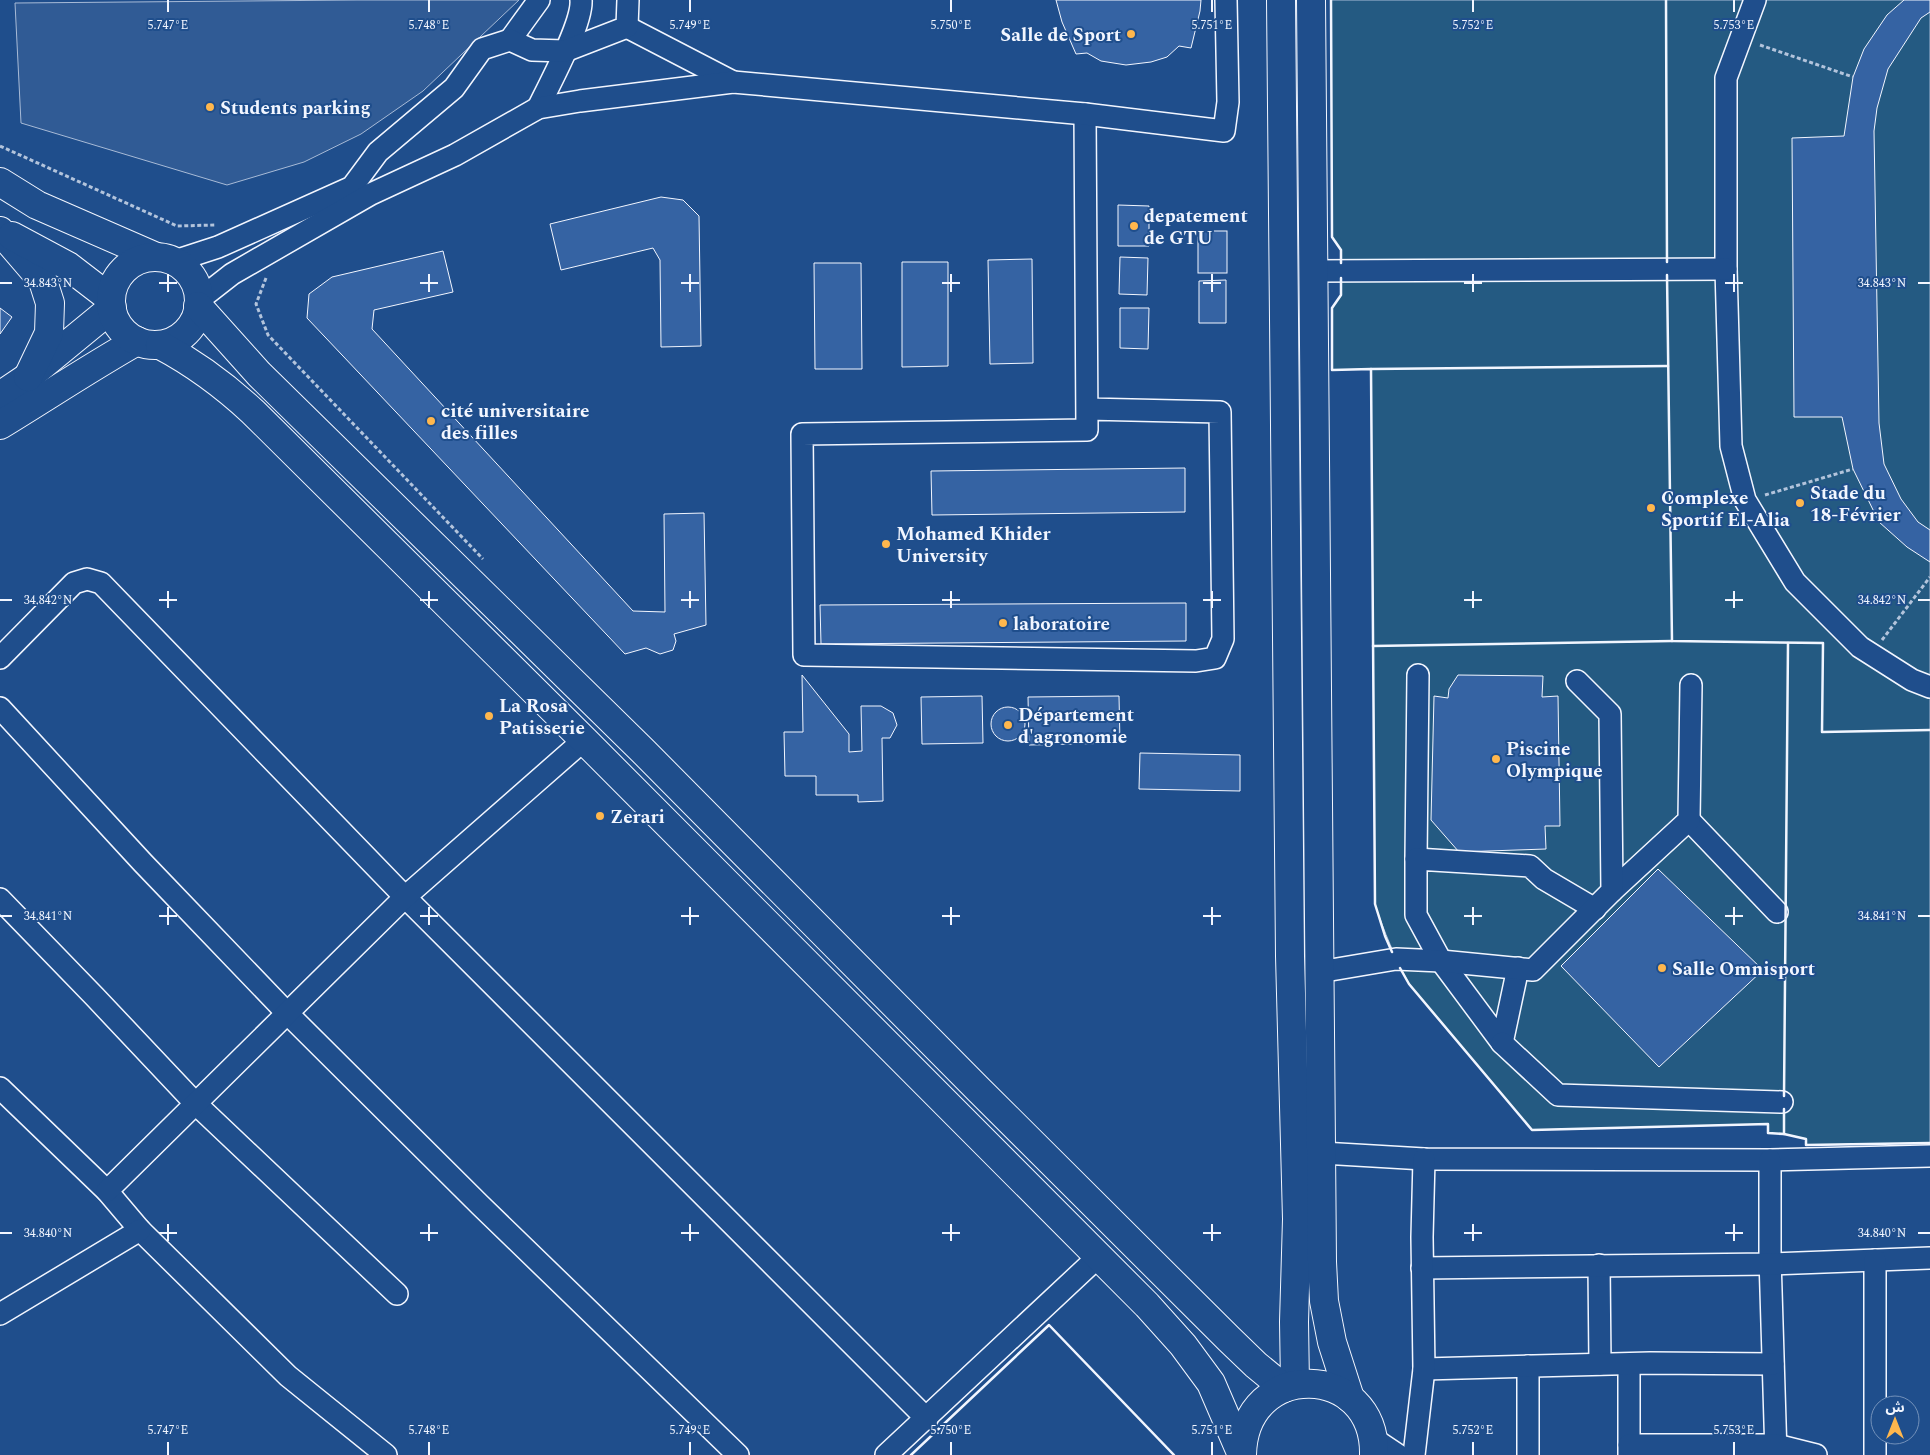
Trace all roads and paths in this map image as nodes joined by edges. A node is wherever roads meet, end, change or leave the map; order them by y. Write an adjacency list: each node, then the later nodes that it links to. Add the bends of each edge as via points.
1 (538, 0): 10 (street)
2 (581, 0): 11 (street, via 582,9)
3 (628, 0): 8 (street)
4 (1226, 0): 15 (street, via 1228,102 1224,131)
5 (1281, 0): 75 (main road, via 1290,956 1296,1219)
6 (1311, 0): 22 (main road)
7 (1755, 0): 9 (street)
8 (627, 27): 11 (street); 13 (street)
9 (1740, 38): 12 (path); 21 (street, via 1726,78)
10 (510, 40): 11 (street, via 532,50); 20 (street, via 482,49 454,88 378,152 352,187 218,247)
11 (565, 52): 14 (street)
12 (1853, 77)
13 (733, 82): 14 (street); 15 (street)
14 (538, 108): 23 (street, via 455,155 371,194 297,235 232,274)
15 (1085, 114): 28 (street)
16 (0, 146): 18 (path, via 177,226)
17 (0, 182): 20 (main road, via 37,205)
18 (222, 225)
19 (0, 230): 24 (main road, via 68,266); 26 (main road, via 43,281 50,303 49,333)
20 (165, 259): 23 (main road, via 191,275 198,286); 24 (main road, via 140,260 129,266 116,281)
21 (1726, 269): 22 (street); 31 (street, via 1731,446)
22 (1313, 271): 50 (main road)
23 (199, 303): 25 (main road, via 193,325 184,335 173,342); 75 (main road, via 259,374 643,751 1229,1339 1256,1365)
24 (112, 304): 25 (main road, via 120,327 131,338); 26 (main road)
25 (149, 343): 29 (main road, via 102,361); 40 (main road, via 200,368 236,396)
26 (28, 377): 27 (main road)
27 (0, 396)
28 (1087, 409): 28 (street, via 1087,430 802,434 804,655 1196,661 1215,658 1223,639 1220,412)
29 (0, 425)
30 (1853, 469): 31 (path)
31 (1745, 500): 33 (street, via 1795,582)
32 (1930, 577): 33 (path)
33 (1871, 655): 38 (street)
34 (0, 658): 44 (street, via 74,583 87,579 101,583)
35 (1418, 675): 42 (street)
36 (1577, 681): 43 (street, via 1610,714)
37 (1691, 685): 41 (street)
38 (1930, 687)
39 (0, 708): 51 (street)
40 (584, 740): 44 (street); 62 (main road)
41 (1689, 820): 43 (street); 47 (street)
42 (1416, 860): 46 (street, via 1530,866 1544,879); 48 (street, via 1416,914)
43 (1612, 891): 46 (street)
44 (405, 897): 51 (street); 77 (street)
45 (0, 899): 55 (street)
46 (1595, 909): 49 (street, via 1533,970)
47 (1777, 912)
48 (1441, 961): 49 (street); 50 (street, via 1396,960); 52 (street)
49 (1518, 968): 52 (street)
50 (1319, 972): 56 (main road)
51 (286, 1012): 55 (street); 82 (street)
52 (1502, 1043): 54 (street, via 1558,1095)
53 (0, 1088): 60 (street)
54 (1782, 1102)
55 (195, 1103): 60 (street); 68 (street)
56 (1322, 1153): 58 (street); 76 (main road, via 1324,1301 1332,1342)
57 (1930, 1156): 59 (street)
58 (1424, 1159): 59 (street); 67 (street)
59 (1770, 1160): 65 (street)
60 (107, 1191): 61 (street)
61 (140, 1230): 69 (street); 81 (street, via 288,1376)
62 (1099, 1256): 77 (street); 84 (main road, via 1184,1345 1211,1383)
63 (1930, 1258): 64 (street)
64 (1875, 1260): 65 (street); 89 (street)
65 (1770, 1264): 66 (street); 72 (street)
66 (1598, 1265): 67 (street); 70 (street)
67 (1422, 1268): 74 (street)
68 (397, 1294)
69 (0, 1314)
70 (1600, 1364): 71 (street); 73 (street)
71 (1629, 1364): 72 (street); 79 (street)
72 (1773, 1364): 80 (street)
73 (1528, 1366): 74 (street); 87 (street)
74 (1424, 1369): 86 (street)
75 (1290, 1386): 76 (main road, via 1315,1383 1334,1388); 84 (main road, via 1269,1396 1257,1408 1248,1422)
76 (1350, 1398): 78 (main road, via 1366,1417)
77 (927, 1419): 83 (street)
78 (1376, 1450): 85 (street)
79 (1629, 1450): 80 (street)
80 (1776, 1450): 88 (street)
81 (386, 1455)
82 (738, 1455)
83 (886, 1455)
84 (1242, 1455)
85 (1398, 1455)
86 (1414, 1455)
87 (1528, 1455)
88 (1816, 1455)
89 (1875, 1455)

